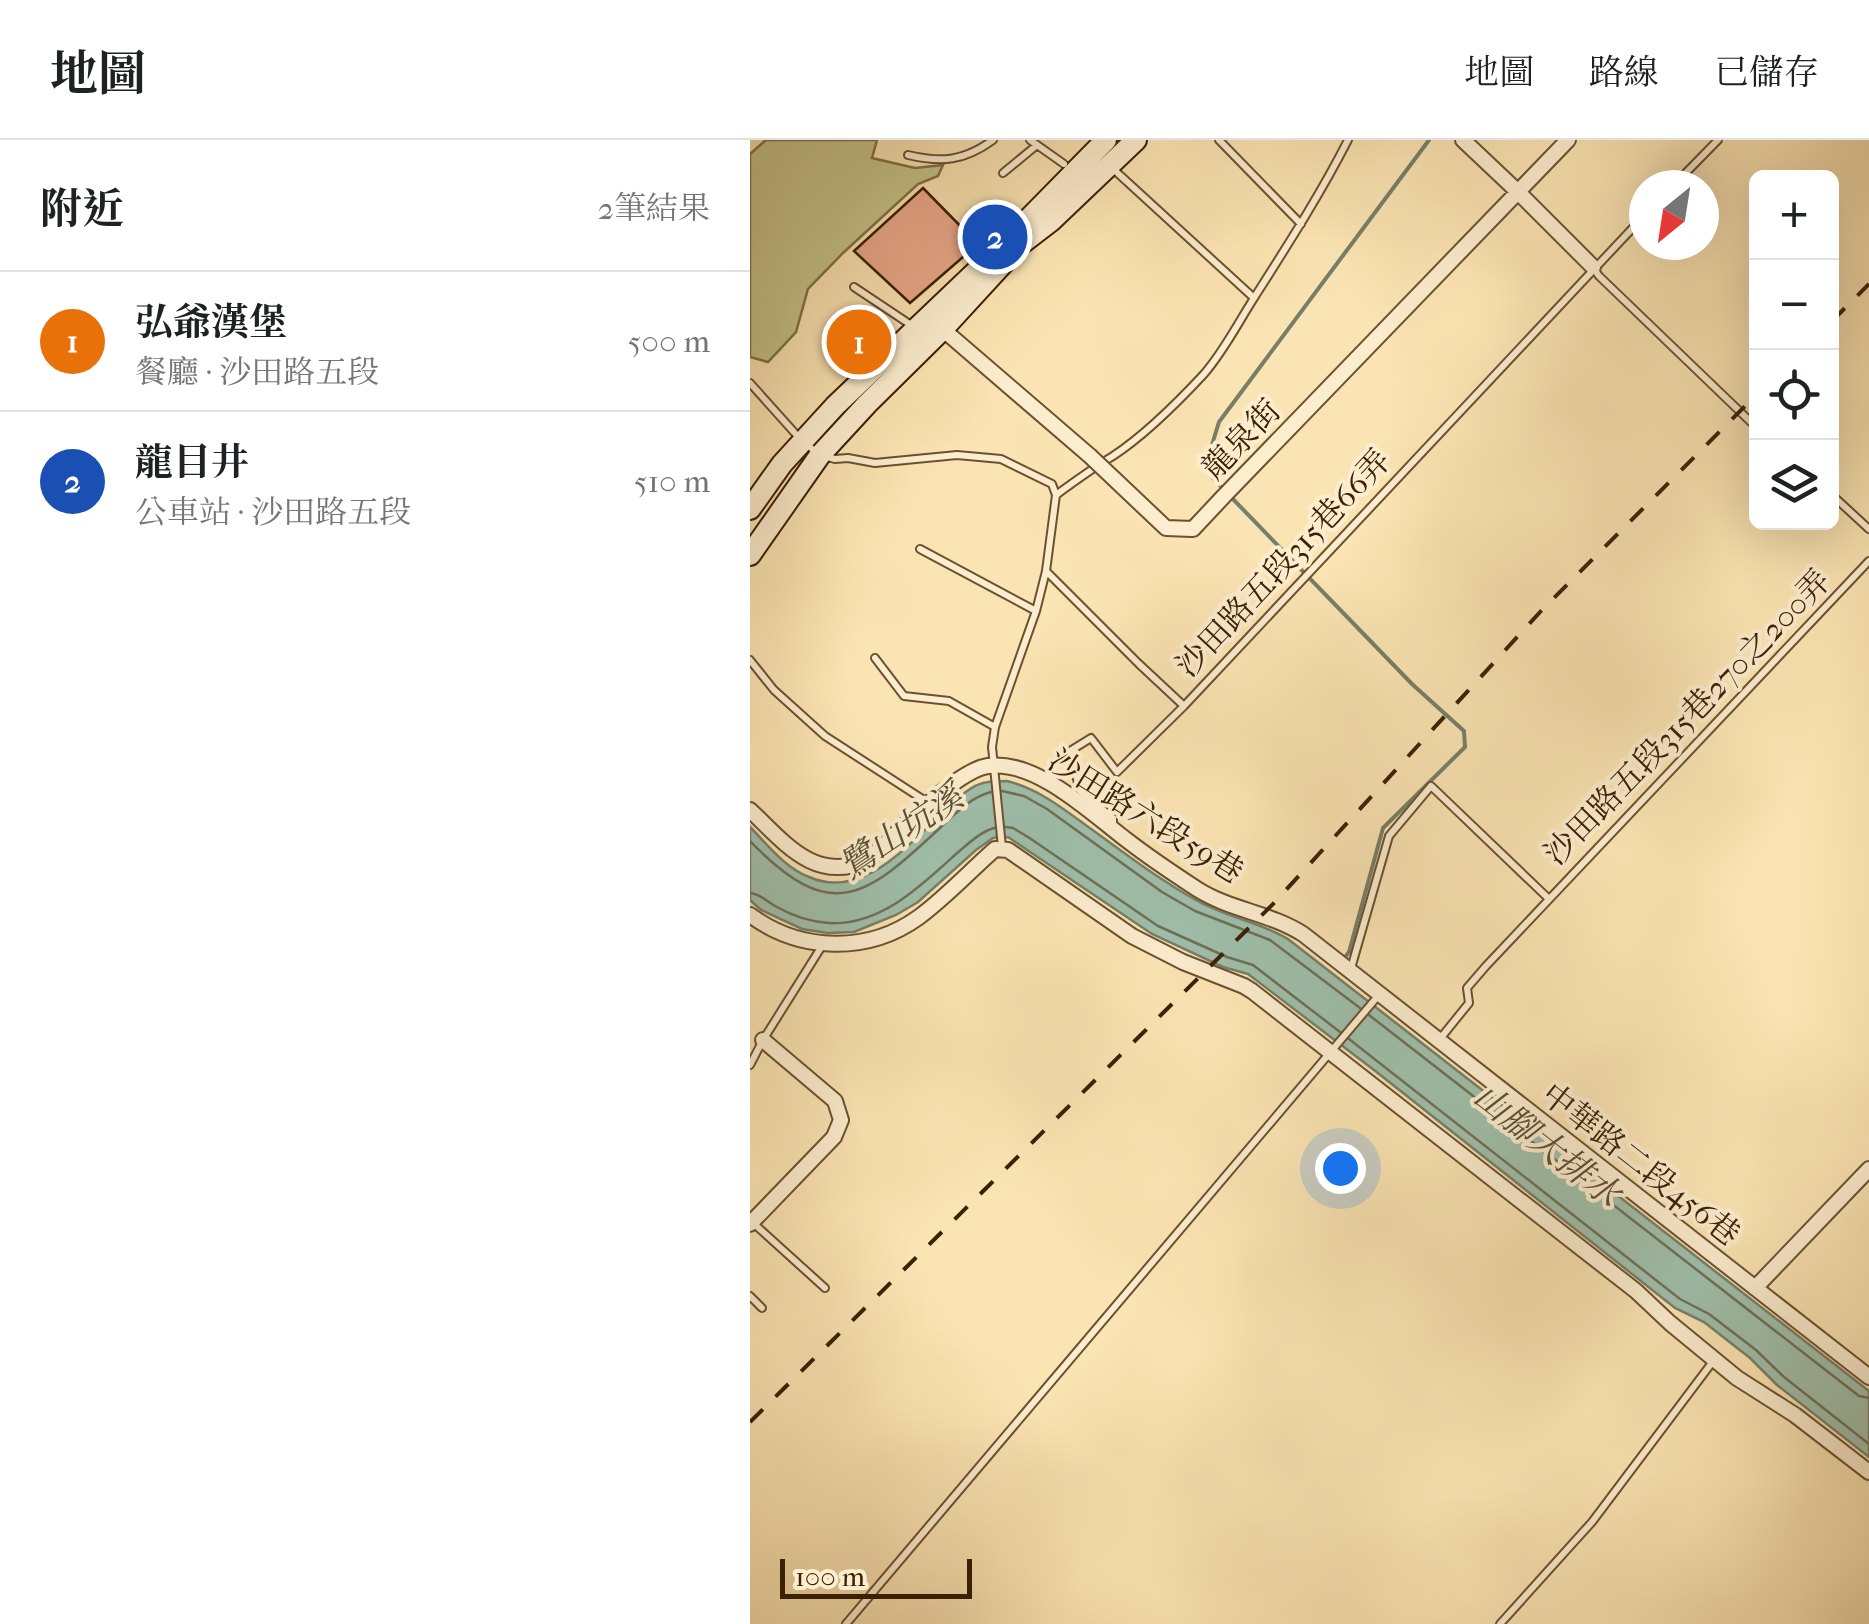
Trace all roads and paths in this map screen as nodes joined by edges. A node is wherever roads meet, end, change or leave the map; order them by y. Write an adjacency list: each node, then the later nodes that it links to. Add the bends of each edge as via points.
1 (993, 140): 11 (lane, via 960,158)
2 (1106, 140): 13 (street)
3 (1115, 140): 12 (street, via 1101,159)
4 (1136, 140): 12 (street)
5 (1219, 140): 17 (lane)
6 (1348, 140): 17 (lane)
7 (1463, 140): 16 (street)
8 (1568, 140): 16 (street, 龍泉街)
9 (1718, 140): 14 (lane)
10 (1033, 142): 13 (lane); 15 (lane)
11 (908, 156)
12 (1110, 166): 19 (street); 22 (lane)
13 (1068, 168): 19 (street, via 1071,188); 23 (street)
14 (1689, 170)
15 (1004, 172)
16 (1518, 190): 20 (street); 23 (street, 龍泉街, bridge, via 1192,528 1166,528)
17 (1300, 224): 22 (lane)
18 (1629, 232): 20 (lane, 沙田路五段315巷66弄)
19 (1021, 244): 23 (street)
20 (1594, 268): 25 (lane); 39 (lane, 沙田路五段315巷66弄)
21 (854, 286): 23 (lane)
22 (1254, 298): 28 (lane, via 1206,372 1165,413)
23 (929, 324): 26 (street, via 872,369); 27 (street)
24 (750, 382): 26 (lane)
25 (1749, 421)
26 (802, 442): 27 (lane); 30 (street)
27 (820, 455): 28 (lane, via 875,464 957,455 1001,458 1052,484); 33 (street)
28 (1056, 494): 35 (lane)
29 (1839, 501): 31 (lane)
30 (750, 509)
31 (1869, 528)
32 (920, 549): 36 (lane)
33 (750, 555)
34 (1869, 561): 46 (lane, 沙田路五段315巷270之200弄)
35 (1046, 571): 36 (lane); 39 (lane)
36 (1036, 610): 40 (lane)
37 (875, 658): 40 (lane, via 904,696 949,701)
38 (750, 660): 42 (lane, via 812,725)
39 (1184, 706): 44 (lane, 沙田路五段315巷66弄, via 1116,772 1091,738 1070,751 1080,790 1114,818)
40 (995, 726): 41 (lane)
41 (996, 766): 42 (street, 沙田路六段59巷, via 983,766); 44 (street, 沙田路六段59巷, via 1049,782); 45 (lane)
42 (928, 804): 43 (street, 沙田路六段59巷, via 868,860 837,867 800,856)
43 (750, 810)
44 (1113, 830): 49 (street, 沙田路六段59巷, via 1202,892 1293,928)
45 (1002, 849): 48 (street, via 896,930); 53 (street, via 1132,936 1244,986)
46 (1549, 898): 49 (lane, 沙田路五段315巷270之200弄, via 1430,786 1389,836); 52 (lane, via 1468,988 1469,1003)
47 (750, 915): 48 (street)
48 (823, 945): 51 (lane)
49 (1350, 973): 50 (street, 沙田路六段59巷)
50 (1379, 995): 52 (street, 中華路二段456巷); 53 (lane)
51 (763, 1040): 54 (lane); 56 (street, via 836,1101 841,1120 834,1136)
52 (1438, 1041): 58 (street, 中華路二段456巷)
53 (1330, 1052): 61 (street, via 1636,1290); 64 (lane)
54 (750, 1065)
55 (1869, 1169): 58 (street)
56 (751, 1222): 57 (lane)
57 (825, 1288)
58 (1756, 1288): 62 (street, 中華路二段456巷)
59 (750, 1296): 60 (lane)
60 (762, 1308)
61 (1714, 1359): 63 (street); 65 (lane, via 1592,1522)
62 (1869, 1377)
63 (1869, 1472)
64 (846, 1624)
65 (1500, 1624)

